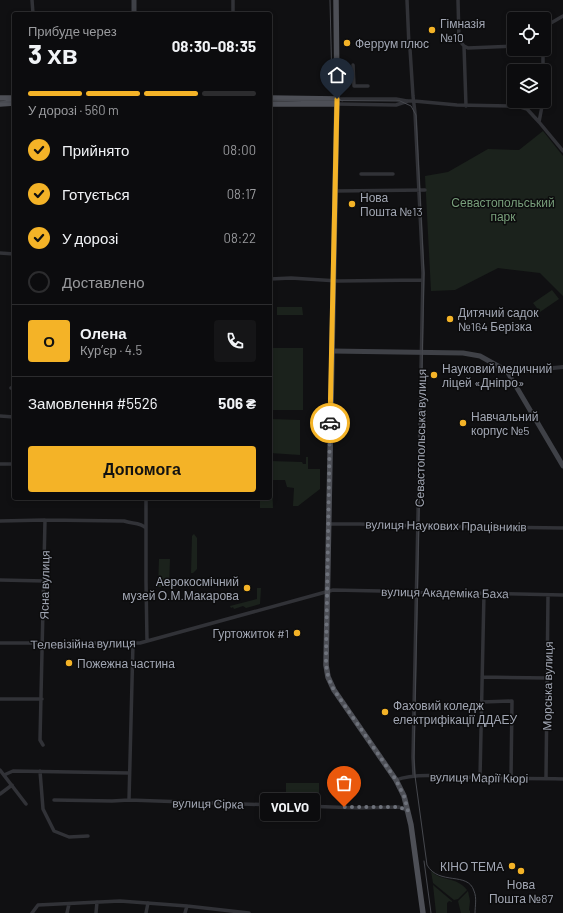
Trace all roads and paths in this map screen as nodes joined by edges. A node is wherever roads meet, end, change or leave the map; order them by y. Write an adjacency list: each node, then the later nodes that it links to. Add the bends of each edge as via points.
1 (32, 0): 7 (street)
2 (134, 0): 8 (main road)
3 (233, 0): 9 (street)
4 (336, 0): 20 (main road)
5 (407, 0): 19 (street, Севастопольська вулиця)
6 (458, 0): 12 (street, via 460,40)
7 (33, 12)
8 (134, 12)
9 (233, 12)
10 (563, 16): 11 (street)
11 (551, 23)
12 (464, 46): 13 (street); 24 (street)
13 (507, 46)
14 (353, 64): 15 (street, via 354,86)
15 (368, 86)
16 (0, 98): 17 (main road)
17 (12, 98)
18 (272, 98): 20 (main road)
19 (414, 101): 20 (street, via 396,105); 24 (street); 30 (street, Севастопольська вулиця)
20 (337, 102): 23 (main road); 32 (main road)
21 (12, 103): 22 (main road)
22 (0, 104)
23 (272, 104)
24 (466, 106): 26 (street, via 522,107)
25 (541, 108): 26 (street)
26 (538, 122): 27 (street)
27 (563, 151)
28 (361, 174): 29 (street)
29 (392, 174)
30 (420, 190): 31 (street); 32 (street); 37 (street, Севастопольська вулиця)
31 (425, 190)
32 (335, 191): 36 (main road)
33 (0, 253): 34 (street)
34 (12, 254)
35 (272, 280): 36 (street)
36 (333, 280): 37 (street); 38 (main road)
37 (423, 280): 39 (street, Севастопольська вулиця)
38 (332, 351): 39 (main road); 50 (main road)
39 (422, 352): 41 (main road, via 472,353); 51 (street, Севастопольська вулиця)
40 (563, 368): 41 (street)
41 (507, 371): 46 (main road)
42 (0, 416): 43 (street)
43 (12, 417)
44 (0, 464): 45 (street)
45 (12, 464)
46 (563, 466)
47 (146, 500): 52 (street)
48 (45, 520): 49 (street); 52 (street, via 124,521 137,523); 55 (street, Ясна вулиця)
49 (0, 521)
50 (328, 524): 51 (street, вулиця Наукових Працівників); 57 (main road)
51 (418, 526): 53 (street, вулиця Наукових Працівників); 56 (street, Севастопольська вулиця)
52 (146, 528): 61 (street)
53 (563, 528)
54 (0, 580): 55 (street)
55 (45, 581): 64 (street, Ясна вулиця)
56 (416, 591): 57 (street, вулиця Академіка Баха); 58 (street, вулиця Академіка Баха); 75 (street, Севастопольська вулиця)
57 (327, 592): 61 (street, Телевізійна вулиця); 80 (main road, via 326,665 329,680)
58 (484, 593): 59 (street, вулиця Академіка Баха); 65 (street)
59 (548, 595): 60 (street, вулиця Академіка Баха); 66 (street, Морська вулиця)
60 (563, 595)
61 (147, 641): 63 (street, Телевізійна вулиця)
62 (0, 643): 64 (street, Телевізійна вулиця)
63 (133, 643): 64 (street, Телевізійна вулиця); 73 (street)
64 (43, 644): 68 (street, Ясна вулиця)
65 (482, 677): 66 (street); 69 (street)
66 (548, 678): 78 (street, Морська вулиця)
67 (0, 698): 68 (street)
68 (42, 699): 70 (street, Ясна вулиця, via 40,740)
69 (482, 702): 76 (street); 77 (street, via 512,701)
70 (43, 745)
71 (0, 770): 74 (street)
72 (40, 772): 73 (street); 74 (street, via 13,771); 87 (street, via 43,809 54,831 69,837)
73 (129, 773): 84 (street)
74 (4, 775): 81 (street)
75 (414, 776): 76 (street, вулиця Марії Кюрі); 80 (street, вулиця Марії Кюрі)
76 (480, 778): 77 (street, вулиця Марії Кюрі)
77 (511, 778): 78 (street, вулиця Марії Кюрі)
78 (546, 778): 79 (street, вулиця Марії Кюрі)
79 (563, 779)
80 (396, 780): 86 (main road)
81 (12, 785): 82 (street); 85 (street)
82 (0, 794)
83 (54, 800): 84 (street, вулиця Сірка)
84 (129, 800): 86 (street, вулиця Сірка, via 360,808 399,807)
85 (26, 804)
86 (408, 811): 98 (main road)
87 (88, 836)
88 (97, 902): 89 (street); 90 (street); 94 (street)
89 (148, 903): 91 (street); 95 (street)
90 (69, 904): 92 (street, via 38,905); 93 (street)
91 (187, 906): 96 (street); 97 (street)
92 (32, 913)
93 (67, 913)
94 (96, 913)
95 (146, 913)
96 (185, 913)
97 (249, 913)
98 (423, 913)

